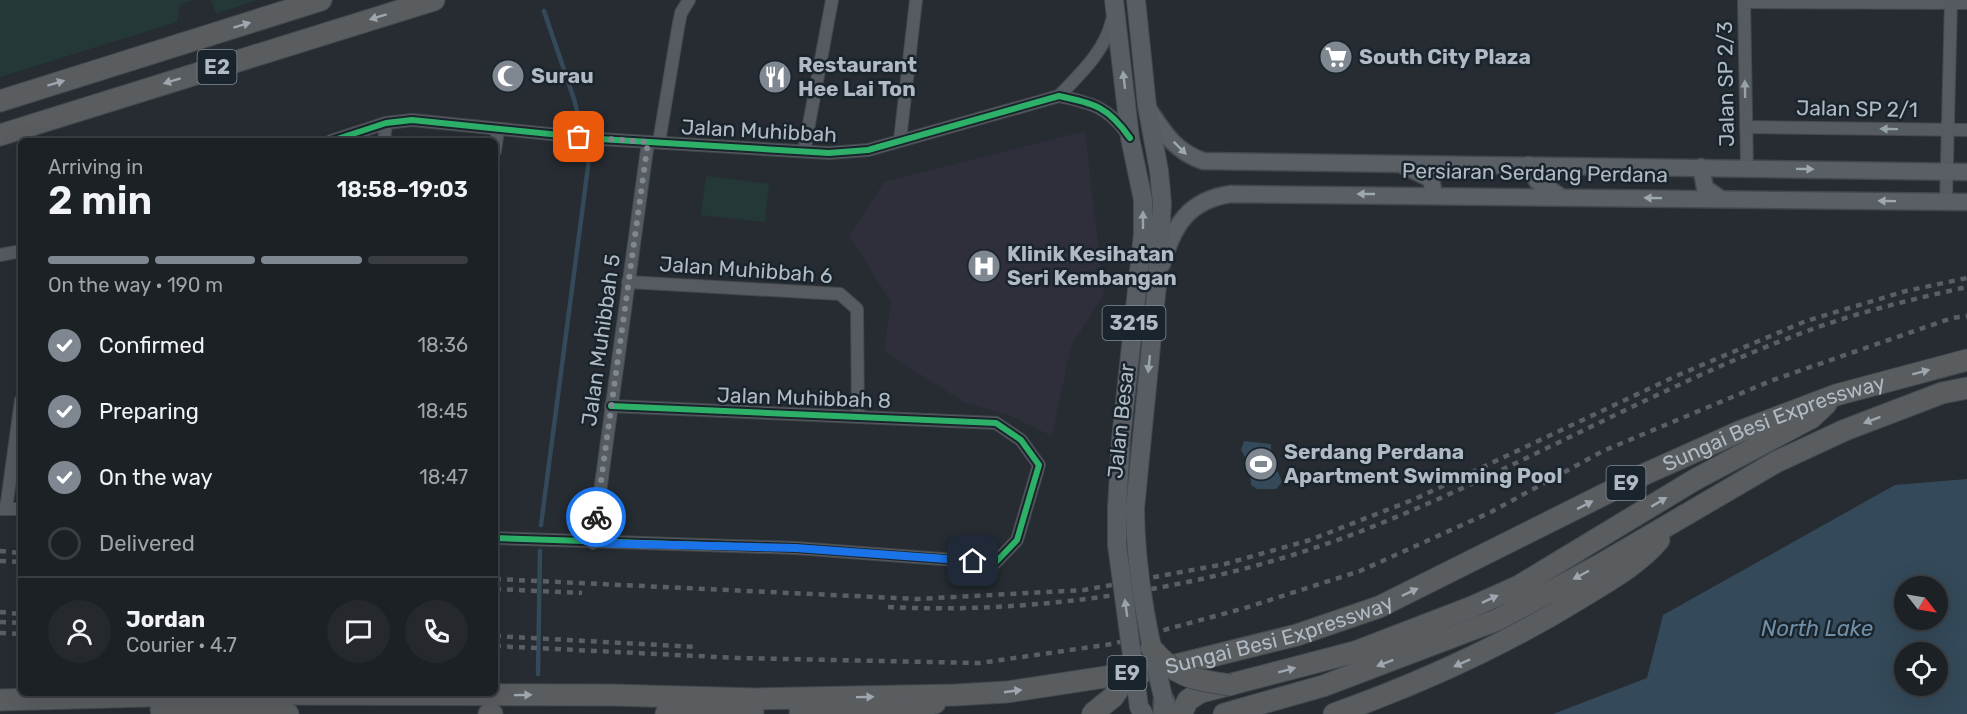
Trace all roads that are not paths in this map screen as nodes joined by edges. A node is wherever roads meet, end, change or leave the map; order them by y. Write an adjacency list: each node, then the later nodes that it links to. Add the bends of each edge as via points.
1 (321, 0): 13 (highway, E2, one-way to 1)
2 (434, 0): 20 (highway, E2, one-way to 20)
3 (689, 0): 26 (street, Jalan Muhibbah 5, via 681,13)
4 (832, 0): 27 (street)
5 (916, 0): 25 (street)
6 (1136, 0): 14 (main road, Jalan Besar / 3215)
7 (1744, 1): 8 (street); 16 (street, Jalan SP 2/3, one-way to 7)
8 (1870, 1): 9 (street)
9 (1951, 1): 11 (street); 18 (street)
10 (1114, 3): 12 (street, via 1108,39); 24 (main road, Jalan Besar / 3215, one-way to 10)
11 (1967, 3)
12 (1059, 96): 24 (street, Jalan Muhibbah, via 1091,103 1115,116); 25 (street, Jalan Muhibbah)
13 (0, 101)
14 (1147, 106): 28 (main road, Persiaran Serdang Perdana, one-way to 28, via 1185,155 1203,161); 45 (main road, Jalan Besar / 3215, via 1162,203)
15 (386, 123): 17 (street, Jalan Muhibbah, via 439,122); 21 (street, Jalan Muhibbah); 22 (street)
16 (1746, 128): 18 (street, Jalan SP 2/1, one-way to 16); 32 (street, Jalan SP 2/3)
17 (498, 130): 23 (street); 26 (street, Jalan Muhibbah)
18 (1948, 130): 19 (street, Jalan SP 2/1); 33 (street)
19 (1967, 130)
20 (0, 135)
21 (340, 138)
22 (384, 138)
23 (497, 138)
24 (1131, 138): 52 (main road, Jalan Besar / 3215, one-way to 24, via 1121,439 1143,234 1141,184)
25 (900, 140): 27 (street, Jalan Muhibbah, via 868,150)
26 (653, 142): 27 (street, Jalan Muhibbah); 44 (street, Jalan Muhibbah 5)
27 (804, 151)
28 (1395, 162): 29 (main road, Persiaran Serdang Perdana); 35 (main road)
29 (1443, 163): 30 (main road, Persiaran Serdang Perdana); 35 (main road)
30 (1529, 165): 31 (main road, Persiaran Serdang Perdana); 38 (main road, via 1544,188)
31 (1701, 167): 32 (main road, Persiaran Serdang Perdana); 39 (main road, via 1706,188)
32 (1747, 168): 33 (main road, Persiaran Serdang Perdana, one-way to 33)
33 (1947, 171): 34 (main road, Persiaran Serdang Perdana); 40 (street)
34 (1967, 172)
35 (1423, 174): 36 (main road); 37 (main road, via 1431,179)
36 (1414, 194): 37 (main road, Persiaran Serdang Perdana); 45 (main road, Persiaran Serdang Perdana, one-way to 45, via 1232,194 1204,200 1192,207 1170,240)
37 (1434, 194): 38 (main road, Persiaran Serdang Perdana)
38 (1560, 196): 39 (main road, Persiaran Serdang Perdana, one-way to 38)
39 (1721, 199): 40 (main road, Persiaran Serdang Perdana, one-way to 39)
40 (1946, 202): 41 (main road, Persiaran Serdang Perdana)
41 (1967, 202)
42 (18, 252): 43 (street)
43 (0, 255)
44 (628, 282): 49 (street, Jalan Muhibbah 5); 50 (street, Jalan Muhibbah 6, via 840,294 857,309)
45 (1157, 285): 52 (main road, Jalan Besar / 3215, one-way to 52)
46 (1967, 360): 48 (highway, Sungai Besi Expressway / E9, one-way to 46)
47 (1967, 388): 54 (highway, Sungai Besi Expressway, one-way to 54, via 1942,393 1845,430 1776,462)
48 (1836, 395): 59 (highway, one-way to 48, via 1414,632 1519,586 1696,479 1811,418); 61 (highway, Sungai Besi Expressway / E9, one-way to 48, via 1007,692 1164,668 1297,635 1379,606 1645,474 1741,430)
49 (611, 406): 50 (street, Jalan Muhibbah 8); 56 (street, Jalan Muhibbah 5)
50 (858, 417): 56 (street, Jalan Muhibbah 8, via 996,423 1021,440 1038,465 1017,540 995,563 796,548)
51 (18, 418): 53 (street)
52 (1126, 508): 57 (main road, Jalan Besar / 3215, bridge); 58 (main road, Jalan Besar / 3215, one-way to 52, bridge, via 1117,545)
53 (3, 509)
54 (1668, 524): 70 (highway, Sungai Besi Expressway, one-way to 70, via 1497,620 1323,687); 71 (highway, one-way to 71, via 1653,548 1602,585 1522,633 1419,681)
55 (498, 538): 56 (street)
56 (592, 543)
57 (1151, 648): 59 (highway, bridge, via 1165,664 1186,677); 65 (main road, Jalan Besar / 3215, bridge)
58 (1134, 666): 68 (highway, bridge, via 1113,697); 69 (main road, Jalan Besar, bridge, via 1139,707)
59 (1230, 685): 65 (highway, via 1195,694 1184,705)
60 (498, 695): 61 (highway, Sungai Besi Expressway / E9, one-way to 61, via 755,699)
61 (955, 695): 67 (highway, via 918,710 898,712)
62 (169, 696): 63 (highway, Sungai Besi Expressway / E9, one-way to 62)
63 (86, 699): 64 (highway, Sungai Besi Expressway / E9); 66 (highway, via 125,710)
64 (0, 700)
65 (1167, 711)
66 (288, 714)
67 (666, 714)
68 (1092, 714)
69 (1144, 714)
70 (1224, 714)
71 (1334, 714)

